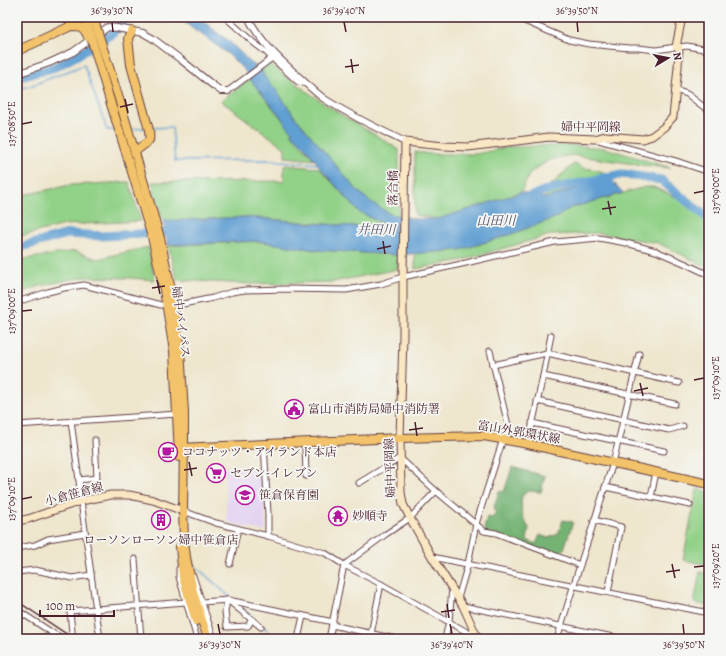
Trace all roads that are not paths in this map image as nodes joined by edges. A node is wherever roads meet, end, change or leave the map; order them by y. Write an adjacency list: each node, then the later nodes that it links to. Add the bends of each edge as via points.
1 (80, 17): 8 (main road)
2 (85, 17): 14 (main road, 婦中バイパス, bridge)
3 (93, 17): 19 (main road, 婦中バイパス, bridge)
4 (224, 17): 13 (street)
5 (248, 17): 16 (street, via 257,33 274,53)
6 (515, 17): 10 (street, via 568,40 589,44 656,50)
7 (682, 17): 10 (main road, 婦中平岡線)
8 (71, 26): 12 (main road); 14 (main road, bridge, via 85,30)
9 (129, 30): 15 (street, via 108,27 73,52 49,63); 18 (street, via 143,32 221,91); 21 (main road, via 131,65)
10 (678, 47): 11 (street); 17 (main road, 婦中平岡線)
11 (709, 50)
12 (17, 51)
13 (271, 59): 16 (street, via 298,82); 18 (street)
14 (101, 70): 28 (main road, 婦中バイパス, bridge)
15 (17, 72)
16 (306, 83): 23 (street, via 344,111)
17 (676, 90): 20 (street, via 687,94); 22 (main road, 婦中平岡線, via 673,117 652,136 642,139 605,136)
18 (228, 91)
19 (120, 102): 21 (main road, via 132,135 136,139 143,141); 24 (main road, 婦中バイパス)
20 (709, 111)
21 (149, 130): 24 (main road, via 149,140)
22 (595, 139): 23 (main road, 婦中平岡線, via 549,137 468,147); 25 (street)
23 (405, 145): 27 (main road, 落合橋)
24 (135, 152): 28 (main road, 婦中バイパス, via 160,238)
25 (709, 172)
26 (709, 275): 27 (street, via 656,251 599,238 555,242)
27 (403, 277): 30 (street, via 346,290 245,290); 49 (main road, 婦中平岡線)
28 (168, 290): 43 (main road, 婦中バイパス); 56 (main road, 婦中バイパス, via 180,350 184,412)
29 (17, 302): 31 (street, via 84,284)
30 (183, 304)
31 (161, 305)
32 (551, 335): 34 (street)
33 (490, 351): 36 (street)
34 (547, 354): 36 (street); 37 (street); 38 (street)
35 (639, 354): 37 (street)
36 (493, 365): 50 (street, via 508,425)
37 (635, 373): 39 (street); 40 (street)
38 (543, 376): 40 (street); 41 (street)
39 (679, 382)
40 (630, 395): 42 (street); 44 (street)
41 (537, 401): 44 (street); 46 (street)
42 (675, 404)
43 (177, 414): 45 (street); 56 (main road, 婦中バイパス)
44 (624, 420): 48 (street, via 668,430); 52 (street)
45 (71, 421): 47 (street); 62 (street)
46 (532, 423): 52 (street); 55 (street)
47 (17, 425)
48 (684, 426)
49 (400, 438): 50 (main road, 富山外郭環状線, via 475,436); 53 (main road, 富山外郭環状線); 58 (main road, 婦中平岡線)
50 (503, 439): 55 (main road, 富山外郭環状線); 74 (street)
51 (95, 440): 62 (street, via 98,478)
52 (618, 441): 57 (street); 59 (street)
53 (305, 443): 54 (main road, 富山外郭環状線); 61 (street)
54 (264, 444): 56 (main road, 富山外郭環状線); 77 (street)
55 (528, 444): 59 (main road, 富山外郭環状線)
56 (182, 448): 70 (main road, 婦中バイパス)
57 (664, 451)
58 (400, 458): 63 (street); 66 (street); 71 (main road, 婦中平岡線, via 403,504)
59 (613, 463): 60 (main road, 富山外郭環状線); 65 (street)
60 (656, 472): 64 (main road, 富山外郭環状線); 67 (street)
61 (306, 476)
62 (79, 480): 68 (street)
63 (359, 483)
64 (709, 484)
65 (605, 487): 67 (street); 72 (street)
66 (436, 491): 71 (street); 74 (street)
67 (651, 497): 69 (street)
68 (81, 501): 70 (main road, 小倉笹倉線, via 112,495 129,495 154,500); 73 (main road, 小倉笹倉線); 76 (street)
69 (690, 505)
70 (181, 510): 75 (street); 79 (main road, 婦中バイパス)
71 (410, 518): 80 (main road, 婦中平岡線); 84 (street)
72 (594, 520): 85 (street); 91 (street, via 621,527)
73 (17, 521)
74 (476, 524): 83 (street); 85 (street, via 484,531)
75 (238, 529): 77 (street); 82 (street)
76 (85, 534): 78 (street, via 48,539); 87 (street)
77 (268, 536): 84 (street, via 325,553)
78 (17, 548)
79 (183, 557): 94 (street, via 179,577); 95 (street); 115 (main road, 婦中バイパス, via 185,585); 116 (main road, 婦中バイパス)
80 (432, 557): 83 (street); 90 (main road, 婦中平岡線)
81 (135, 559): 96 (street)
82 (230, 564)
83 (468, 564): 89 (street); 92 (street)
84 (344, 565): 88 (street); 104 (street)
85 (580, 565): 89 (street)
86 (17, 572): 87 (street, via 35,570 72,578)
87 (91, 575): 98 (street)
88 (381, 584): 103 (street); 108 (street)
89 (574, 585): 91 (street); 105 (street)
90 (452, 589): 92 (main road, 婦中平岡線); 103 (street)
91 (608, 592): 100 (street)
92 (458, 598): 97 (main road, 婦中平岡線)
93 (228, 600): 95 (street); 101 (street); 102 (street); 102 (street, via 225,612 227,627 248,626)
94 (186, 602): 96 (street); 114 (street)
95 (202, 602): 117 (street)
96 (139, 606): 98 (street); 113 (street)
97 (463, 606): 105 (street); 110 (main road, 婦中平岡線)
98 (96, 609): 107 (street, via 70,611); 112 (street)
99 (17, 610): 109 (street)
100 (709, 613)
101 (303, 616): 104 (street); 118 (street)
102 (252, 619): 106 (street)
103 (449, 621): 110 (street); 121 (street)
104 (332, 624): 108 (street); 119 (street)
105 (562, 626): 122 (street); 123 (street)
106 (261, 627)
107 (72, 632)
108 (371, 634): 120 (street)
109 (60, 638): 111 (street)
110 (479, 638)
111 (22, 639)
112 (100, 639)
113 (141, 639)
114 (197, 639)
115 (202, 639)
116 (208, 639)
117 (214, 639)
118 (298, 639)
119 (329, 639)
120 (396, 639)
121 (445, 639)
122 (557, 639)
123 (623, 639)

